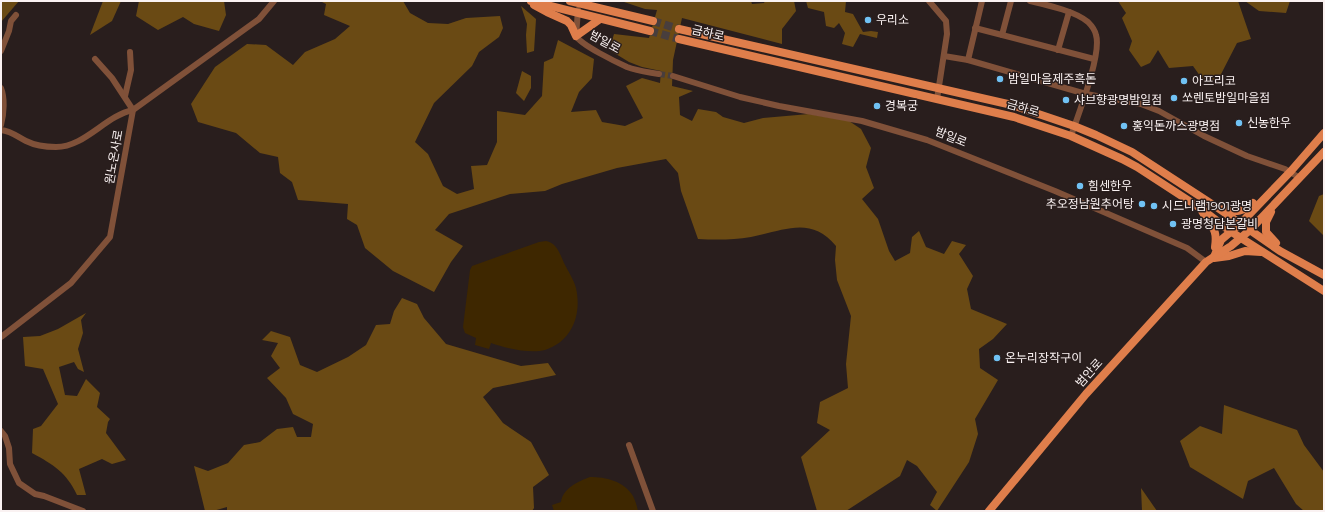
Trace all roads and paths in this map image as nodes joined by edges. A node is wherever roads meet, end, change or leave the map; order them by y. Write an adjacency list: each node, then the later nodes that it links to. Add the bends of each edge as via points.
1 (274, 1): 38 (street, via 259,20)
2 (528, 1): 22 (main road, via 567,21)
3 (531, 1): 13 (main road)
4 (570, 1): 10 (main road)
5 (595, 1): 15 (main road)
6 (939, 1): 11 (street)
7 (982, 1): 18 (street)
8 (1011, 1): 21 (street)
9 (1030, 1): 12 (street)
10 (579, 2): 13 (street, 밤일로); 15 (main road)
11 (932, 4): 27 (street, via 946,21)
12 (1068, 12): 24 (street); 29 (street, via 1078,16 1093,28 1097,44)
13 (578, 13): 16 (main road); 22 (street, 밤일로)
14 (16, 15): 25 (street, via 11,21)
15 (627, 15): 17 (main road)
16 (600, 19): 20 (main road); 22 (main road)
17 (653, 21)
18 (976, 28): 21 (street); 30 (street)
19 (679, 29): 34 (main road, 금하로)
20 (650, 31)
21 (1002, 35): 24 (street)
22 (576, 36): 31 (street, 밤일로, via 588,46 628,67)
23 (679, 39): 37 (main road, 금하로)
24 (1058, 50): 29 (street)
25 (1, 51)
26 (130, 52): 36 (street, via 130,70)
27 (944, 56): 30 (street); 34 (street)
28 (95, 59): 36 (street)
29 (1094, 59): 35 (street)
30 (968, 60): 35 (street)
31 (658, 74)
32 (673, 76): 57 (street, 밤일로, via 779,106 862,121 926,140 1055,191)
33 (1, 88): 39 (street)
34 (939, 88): 37 (street); 40 (main road, 금하로, via 1012,105)
35 (1086, 94): 40 (street); 45 (street, via 1141,104 1159,110 1204,136 1247,156)
36 (125, 96): 38 (street)
37 (937, 99): 43 (main road, 금하로, via 1014,117)
38 (133, 110): 41 (street, via 115,117 67,146 38,144); 60 (street, 원노온사로, via 110,237 71,283)
39 (1, 125)
40 (1074, 126): 43 (street); 50 (main road, 금하로, via 1132,152)
41 (1, 130)
42 (1324, 133): 45 (main road, 범안로)
43 (1071, 136): 49 (main road, 금하로, via 1137,167)
44 (1324, 152): 46 (main road, 범안로)
45 (1291, 171): 46 (street); 47 (main road, 범안로)
46 (1300, 178): 48 (main road, 범안로)
47 (1268, 194): 50 (main road, via 1240,211 1232,212); 51 (main road, 범안로)
48 (1273, 206): 52 (main road, 범안로); 55 (main road, via 1266,222 1266,232)
49 (1200, 208): 53 (main road, 금하로); 57 (main road, via 1216,231)
50 (1218, 208): 51 (main road, 금하로)
51 (1240, 224): 52 (main road, 금하로); 53 (main road, 범안로)
52 (1250, 230): 54 (main road, 범안로); 55 (main road, 금하로)
53 (1230, 231): 54 (main road, 금하로); 57 (main road, 범안로, via 1221,240)
54 (1240, 238): 56 (main road, 금하로); 57 (main road, 범안로)
55 (1280, 250): 58 (main road, 금하로)
56 (1265, 253): 57 (main road, via 1245,251); 59 (main road, 금하로)
57 (1210, 260): 65 (main road, 범안로, via 1086,394)
58 (1324, 275)
59 (1324, 291)
60 (1, 337)
61 (1, 431): 63 (street, via 9,448 10,464 19,483 35,494)
62 (629, 445): 64 (street)
63 (83, 511)
64 (653, 511)
65 (989, 511)

